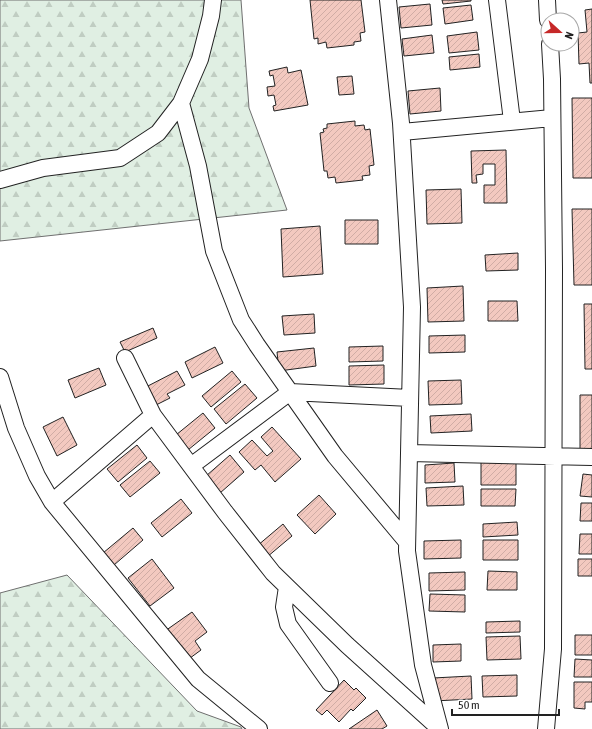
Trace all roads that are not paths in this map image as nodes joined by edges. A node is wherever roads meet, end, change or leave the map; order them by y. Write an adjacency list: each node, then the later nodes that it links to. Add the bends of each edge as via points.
1 (213, 0): 7 (street, via 200,59)
2 (388, 0): 10 (street)
3 (497, 0): 9 (street)
4 (547, 0): 5 (street)
5 (548, 12)
6 (550, 52): 8 (street)
7 (181, 103): 11 (street, via 158,134 120,158 43,168); 14 (street, via 198,166 214,251 223,275 241,320)
8 (552, 118): 9 (street); 18 (street)
9 (512, 121): 10 (street)
10 (402, 132): 15 (street, via 412,307)
11 (0, 180)
12 (125, 358): 16 (street)
13 (0, 378): 21 (street, via 16,428 37,476)
14 (290, 392): 15 (street); 20 (street); 22 (street, via 335,456)
15 (410, 398): 17 (street)
16 (153, 415): 20 (street); 21 (street)
17 (410, 453): 18 (street); 22 (street)
18 (554, 456): 19 (street); 27 (street, via 553,650)
19 (592, 457)
20 (191, 466): 23 (street, via 234,524)
21 (52, 502): 25 (street, via 198,679)
22 (407, 542): 26 (street, via 423,664)
23 (287, 587): 24 (street, via 284,607 288,624); 26 (street)
24 (330, 683)
25 (259, 729)
26 (440, 729)
27 (546, 729)

